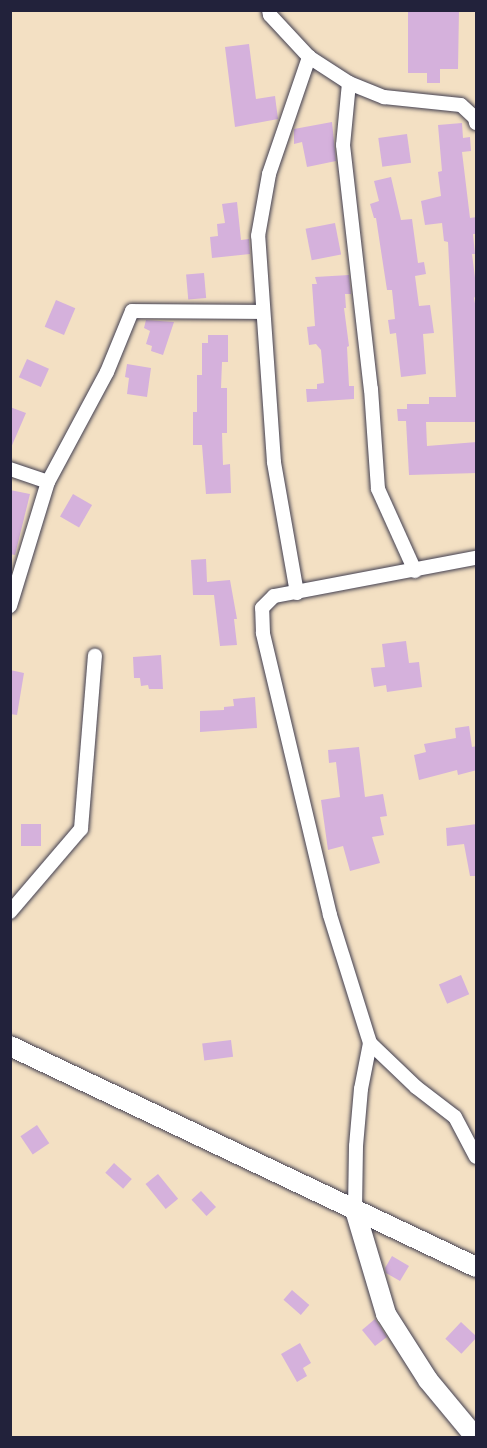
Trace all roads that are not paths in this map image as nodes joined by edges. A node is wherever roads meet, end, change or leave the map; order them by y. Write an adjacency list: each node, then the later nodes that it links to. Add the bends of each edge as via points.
1 (269, 10): 2 (street)
2 (309, 57): 3 (street); 5 (street, via 269,174 258,236)
3 (349, 83): 4 (street, via 384,97 461,105); 9 (street, via 343,145 371,389 378,489)
4 (477, 123)
5 (263, 312): 7 (street, via 132,311 107,372); 10 (street, via 274,462)
6 (10, 469): 7 (street)
7 (48, 482): 11 (street)
8 (477, 558): 9 (street)
9 (415, 571): 10 (street)
10 (297, 593): 14 (street, via 274,596 262,608 263,633 330,915)
11 (10, 606)
12 (95, 656): 13 (street, via 81,829)
13 (10, 912)
14 (370, 1042): 16 (street, via 416,1087 455,1117); 17 (street, via 361,1089)
15 (10, 1046): 17 (main road)
16 (477, 1157)
17 (355, 1210): 18 (main road); 19 (main road, via 386,1314 428,1380)
18 (477, 1267)
19 (476, 1437)

